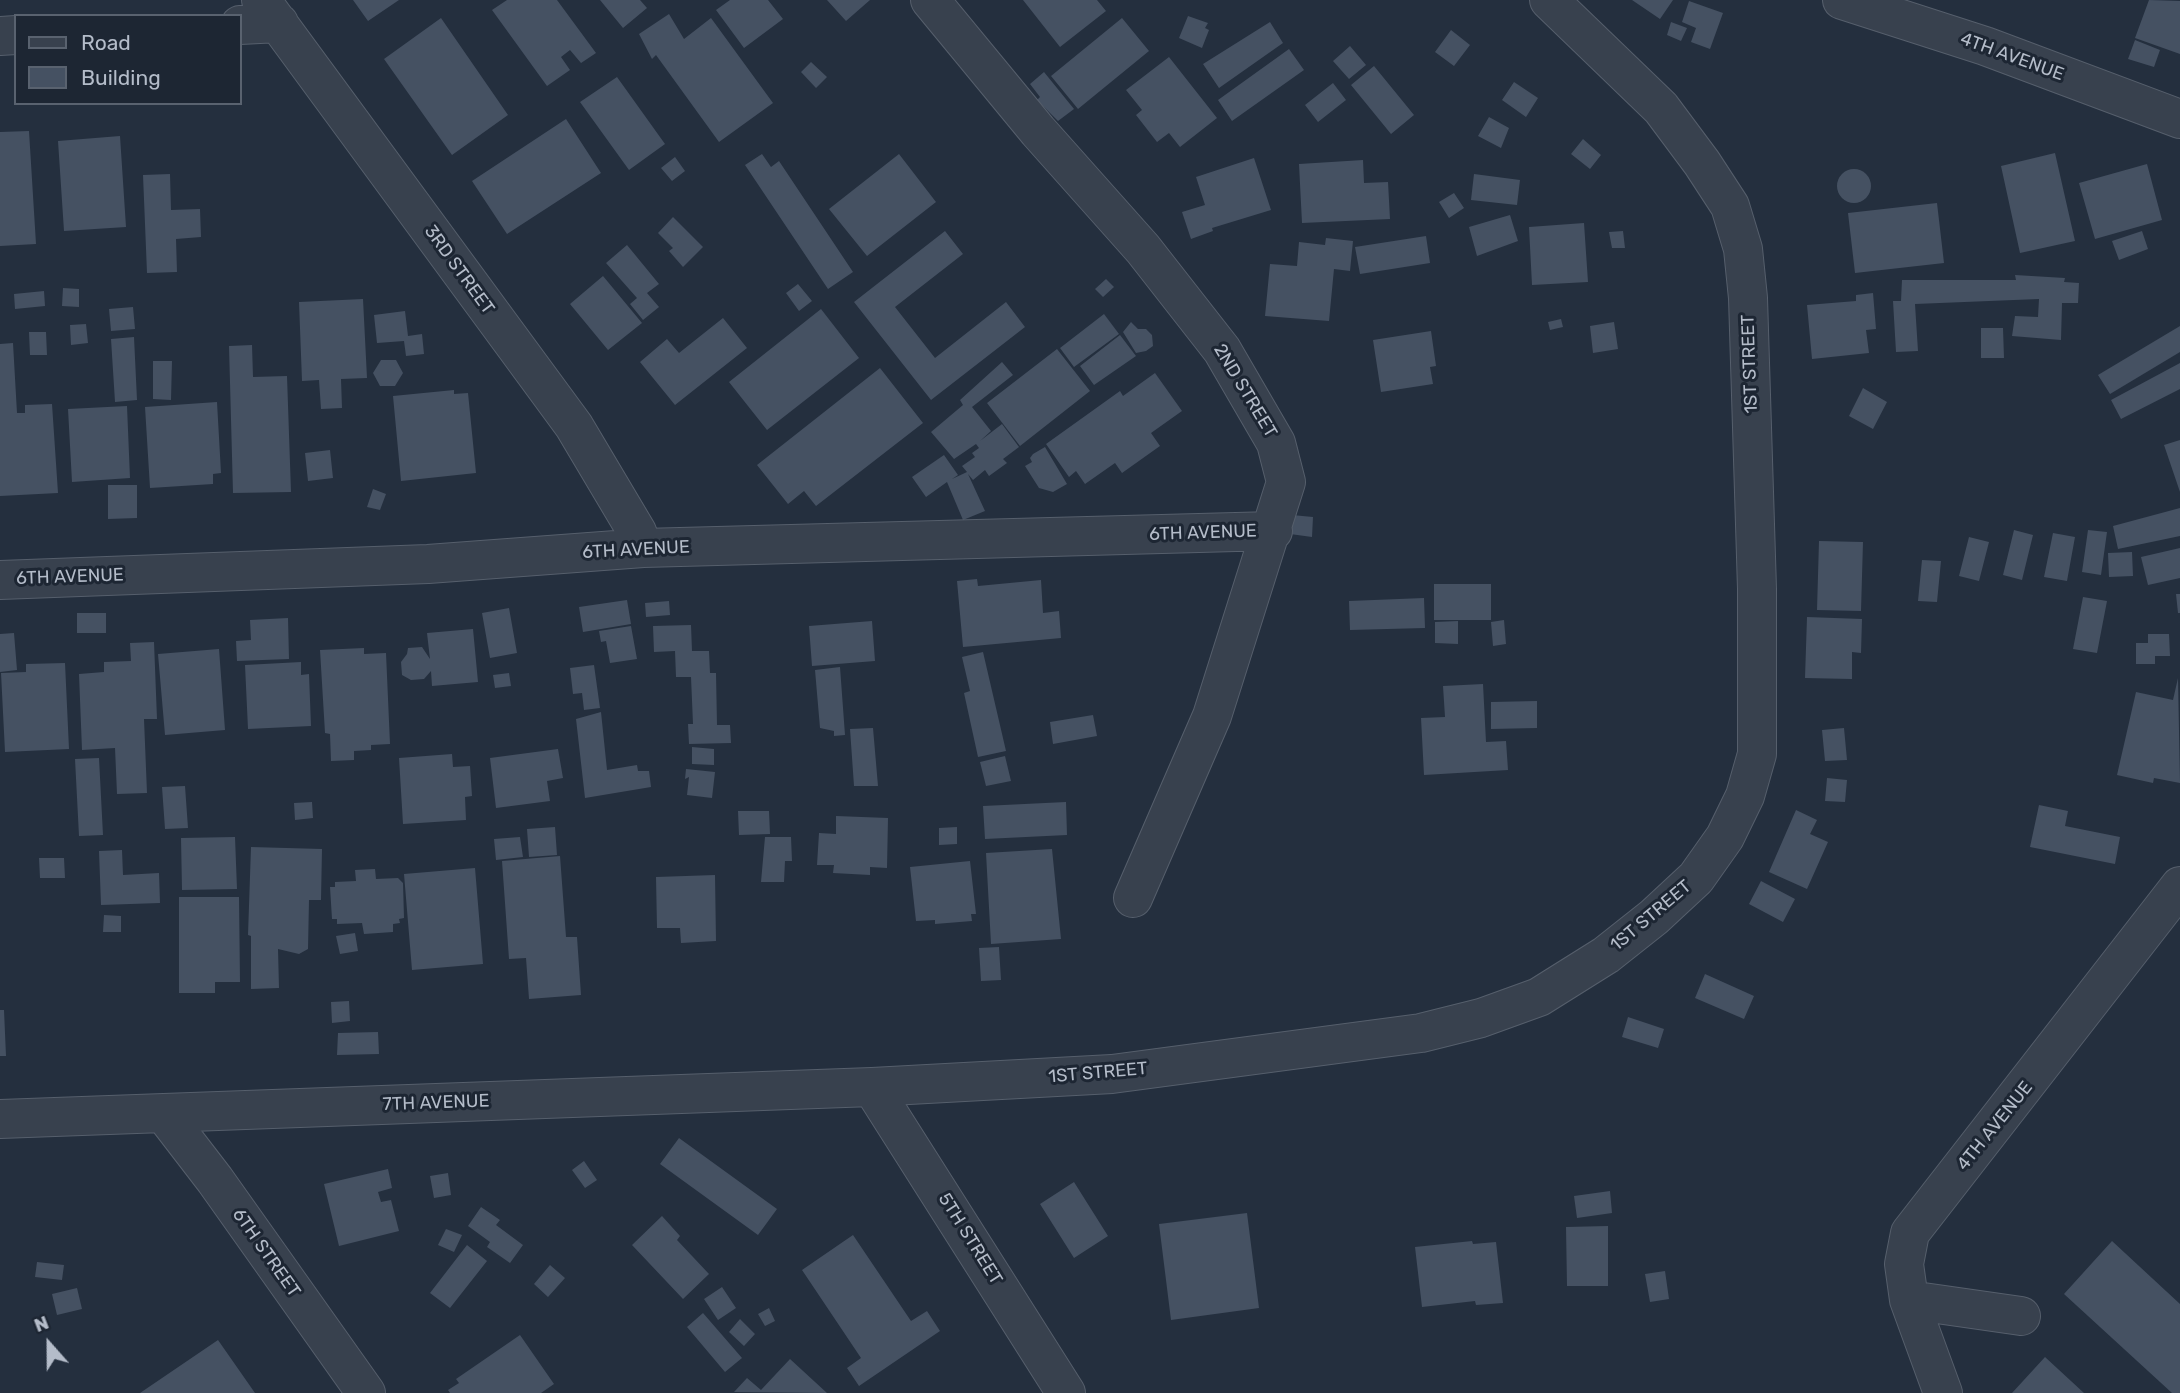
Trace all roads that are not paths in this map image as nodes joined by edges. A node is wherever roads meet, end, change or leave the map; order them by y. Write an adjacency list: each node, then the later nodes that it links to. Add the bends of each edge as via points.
1 (930, 0): 7 (street, 2ND STREET, via 1143,249 1222,349 1276,443 1286,482)
2 (1549, 0): 12 (street, 1ST STREET, via 1661,108 1730,206 1742,248 1748,298 1757,576 1756,754 1745,796 1725,837 1696,878 1606,955 1539,997 1481,1018 1421,1033 1112,1074)
3 (1842, 0): 6 (street, 4TH AVENUE, via 1985,46)
4 (270, 11): 5 (street); 8 (street, 3RD STREET, via 573,426)
5 (242, 24)
6 (2180, 119)
7 (1273, 531): 8 (street, 6TH AVENUE); 11 (street, 2ND STREET, via 1212,716)
8 (643, 548): 9 (street, 6TH AVENUE, via 428,565)
9 (0, 580)
10 (2180, 886): 15 (street, 4TH AVENUE, via 1910,1233 1904,1264)
11 (1133, 898)
12 (872, 1087): 13 (street, 7TH AVENUE); 18 (street, 5TH STREET)
13 (165, 1115): 14 (street, 7TH AVENUE); 17 (street, 6TH STREET)
14 (0, 1119)
15 (1909, 1300): 16 (street); 19 (street, 4TH AVENUE)
16 (2021, 1316)
17 (366, 1393)
18 (1066, 1393)
19 (1943, 1393)

